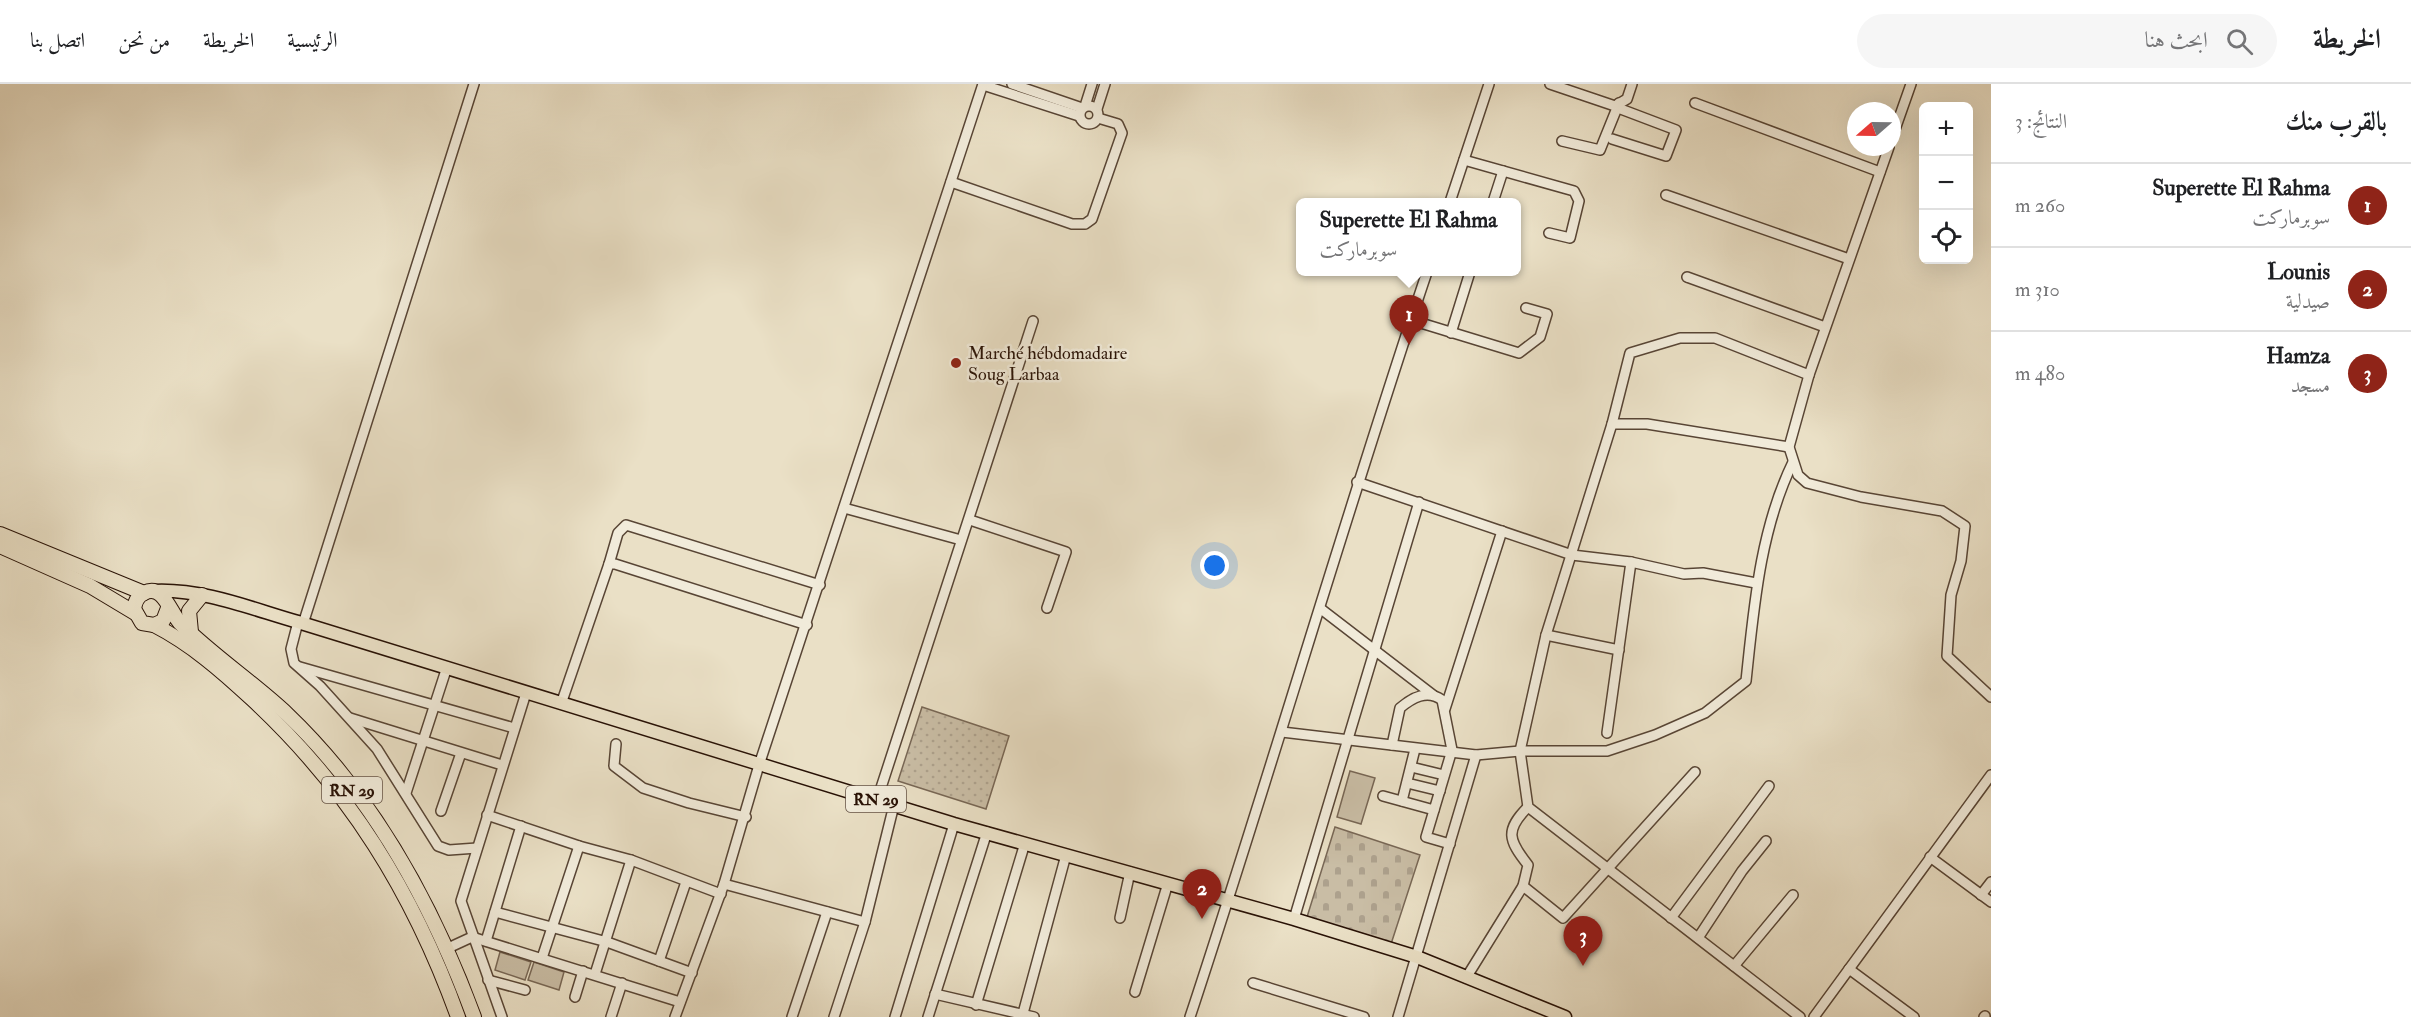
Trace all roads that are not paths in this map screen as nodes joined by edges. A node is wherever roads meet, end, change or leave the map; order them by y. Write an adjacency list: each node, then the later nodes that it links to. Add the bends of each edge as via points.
1 (474, 84): 60 (street)
2 (983, 84): 13 (street); 22 (street)
3 (1012, 84): 13 (street)
4 (1092, 84): 13 (street)
5 (1105, 84): 15 (street)
6 (1489, 84): 19 (street)
7 (1550, 84): 10 (street)
8 (1632, 84): 12 (street, via 1627,99)
9 (1911, 84): 14 (street)
10 (1566, 86): 12 (street)
11 (1695, 103): 21 (street)
12 (1618, 105): 16 (street, via 1676,130 1666,156); 17 (street, via 1600,150)
13 (1082, 110): 15 (street); 15 (street, via 1088,124)
14 (1901, 112)
15 (1097, 113): 22 (street, via 1118,124 1122,133 1092,219 1084,224 1072,224)
16 (1612, 138)
17 (1562, 141)
18 (1886, 156): 21 (street)
19 (1464, 160): 20 (street); 24 (street)
20 (1503, 171): 25 (street); 26 (street, via 1574,191 1579,201 1570,238)
21 (1880, 172): 27 (street)
22 (951, 182): 42 (street)
23 (1666, 195): 27 (street)
24 (1451, 198)
25 (1494, 198)
26 (1549, 233)
27 (1849, 259): 34 (street)
28 (1426, 276): 32 (street)
29 (1469, 276): 35 (street)
30 (1687, 277): 34 (street)
31 (1526, 308): 35 (street, via 1547,314 1540,337 1519,353)
32 (1411, 320): 35 (street); 40 (street)
33 (1033, 321): 43 (street)
34 (1825, 327): 36 (street)
35 (1451, 333)
36 (1809, 375): 37 (street, via 1715,338 1680,338 1630,353); 38 (street)
37 (1612, 424): 38 (street, via 1647,424); 48 (street)
38 (1789, 447): 39 (street)
39 (1793, 462): 51 (street, via 1777,496); 71 (street, via 1798,475 1807,483 1942,511 1965,526 1961,561 1951,595 1947,656)
40 (1357, 482): 41 (street); 58 (street)
41 (1419, 502): 44 (street); 66 (street)
42 (844, 508): 46 (street); 52 (street)
43 (970, 520): 46 (street); 57 (street, via 1066,552)
44 (1502, 531): 48 (street); 74 (street)
45 (0, 534): 53 (highway, RN 29)
46 (961, 540): 99 (street)
47 (0, 546): 59 (highway, via 90,586)
48 (1572, 555): 49 (street); 64 (street)
49 (1631, 562): 51 (street, via 1684,574 1703,573); 65 (street)
50 (609, 564): 52 (street, via 618,533 629,525); 62 (street); 72 (street)
51 (1756, 583): 85 (street, via 1746,681 1705,713 1607,751)
52 (820, 585): 62 (street)
53 (149, 592): 54 (main road, RN 29); 56 (highway, via 163,596); 59 (highway, via 136,599)
54 (184, 592): 55 (main road, RN 29); 56 (main road)
55 (202, 595): 60 (main road, RN 29); 63 (highway, via 189,612)
56 (168, 606): 61 (highway, via 163,621); 63 (highway, RN 29)
57 (1047, 608)
58 (1321, 609): 66 (street); 77 (street)
59 (135, 613): 61 (highway, via 142,623)
60 (301, 623): 67 (street, via 291,654); 68 (main road, RN 29)
61 (154, 625): 160 (highway, RN 29, via 201,655 240,689 308,755 348,803 405,895)
62 (807, 625): 89 (street)
63 (191, 632): 140 (highway, RN 29, via 288,715 323,754 408,871)
64 (1546, 635): 65 (street); 85 (street)
65 (1619, 650): 78 (street)
66 (1374, 652): 70 (street); 79 (street)
67 (297, 666): 73 (street); 75 (street)
68 (447, 667): 69 (main road, RN 29); 73 (street)
69 (525, 693): 72 (main road, RN 29); 76 (street)
70 (1433, 695): 74 (street, via 1442,700); 82 (street, via 1414,697 1400,708)
71 (1991, 697)
72 (561, 704): 89 (main road, RN 29)
73 (435, 705): 76 (street); 80 (street)
74 (1445, 709): 84 (street)
75 (348, 717): 80 (street); 97 (street, via 377,749)
76 (514, 728): 88 (street)
77 (1282, 732): 79 (street); 127 (street)
78 (1607, 733)
79 (1348, 738): 82 (street); 133 (street)
80 (424, 741): 86 (street); 97 (street)
81 (616, 744): 106 (street, via 614,766 643,788)
82 (1392, 745): 83 (street)
83 (1416, 749): 84 (street); 90 (street)
84 (1452, 750): 87 (street); 92 (street)
85 (1520, 751): 87 (street); 102 (street)
86 (461, 753): 88 (street); 104 (street)
87 (1476, 755): 112 (street)
88 (502, 765): 105 (street)
89 (759, 765): 99 (main road, RN 29); 106 (street)
90 (1411, 767): 92 (street); 94 (street)
91 (1695, 772): 118 (street)
92 (1444, 775): 96 (street)
93 (1991, 775): 116 (street)
94 (1407, 783): 96 (street); 100 (street)
95 (1769, 786): 132 (street)
96 (1440, 791): 103 (street)
97 (406, 793): 114 (street, via 438,846 449,850)
98 (1383, 796): 100 (street)
99 (877, 800): 101 (main road, RN 29)
100 (1402, 801): 103 (street)
101 (894, 805): 107 (main road, RN 29); 134 (street)
102 (1528, 807): 118 (street); 123 (street, via 1514,821 1511,836 1528,865)
103 (1434, 810): 112 (street, via 1426,837)
104 (441, 811)
105 (487, 815): 108 (street); 114 (street)
106 (746, 817): 124 (street)
107 (954, 824): 109 (main road, RN 29); 167 (street)
108 (521, 826): 113 (street); 129 (street)
109 (987, 832): 111 (main road, RN 29); 155 (street)
110 (1766, 841): 137 (street)
111 (1025, 843): 115 (main road, RN 29); 158 (street)
112 (1450, 844): 141 (street)
113 (579, 846): 117 (street); 135 (street)
114 (477, 848): 136 (street, via 460,901)
115 (1066, 855): 119 (main road, RN 29); 159 (street)
116 (1930, 857): 126 (street); 145 (street)
117 (631, 860): 120 (street); 139 (street)
118 (1608, 868): 123 (street, via 1563,918); 132 (street)
119 (1130, 872): 122 (main road, RN 29); 131 (street)
120 (686, 882): 124 (street); 143 (street)
121 (1991, 882): 126 (street)
122 (1168, 883): 127 (main road, RN 29); 154 (street)
123 (1523, 886): 149 (street)
124 (722, 889): 130 (street); 147 (street)
125 (1793, 895): 144 (street)
126 (1981, 895): 128 (street)
127 (1229, 900): 133 (main road, RN 29); 170 (street)
128 (1991, 902)
129 (495, 912): 135 (street); 138 (street)
130 (827, 912): 134 (street); 165 (street)
131 (1120, 918)
132 (1671, 918): 137 (street)
133 (1294, 919): 141 (main road, RN 29)
134 (865, 922): 166 (street)
135 (550, 927): 139 (street); 142 (street)
136 (472, 937): 138 (street); 140 (street); 150 (street)
137 (1698, 938): 144 (street)
138 (486, 941): 142 (street)
139 (607, 942): 143 (street); 148 (street)
140 (446, 949): 161 (highway, RN 29)
141 (1417, 957): 149 (main road, RN 29); 172 (street)
142 (542, 958): 146 (street)
143 (659, 961): 147 (street)
144 (1734, 966): 174 (street)
145 (1849, 969): 175 (street); 176 (street)
146 (584, 971): 148 (street); 156 (street)
147 (692, 973): 157 (street)
148 (595, 974): 151 (street)
149 (1466, 978): 173 (main road, RN 29)
150 (488, 980): 153 (street); 162 (street)
151 (622, 983): 157 (street); 163 (street)
152 (1253, 983): 171 (street)
153 (525, 990)
154 (1135, 992)
155 (935, 994): 158 (street); 168 (street)
156 (575, 997)
157 (680, 1002): 164 (street)
158 (976, 1005): 159 (street)
159 (1022, 1016): 169 (street)
160 (458, 1017)
161 (474, 1017)
162 (502, 1017)
163 (611, 1017)
164 (675, 1017)
165 (792, 1017)
166 (834, 1017)
167 (895, 1017)
168 (928, 1017)
169 (1034, 1017)
170 (1190, 1017)
171 (1364, 1017)
172 (1398, 1017)
173 (1564, 1017)
174 (1800, 1017)
175 (1814, 1017)
176 (1914, 1017)

